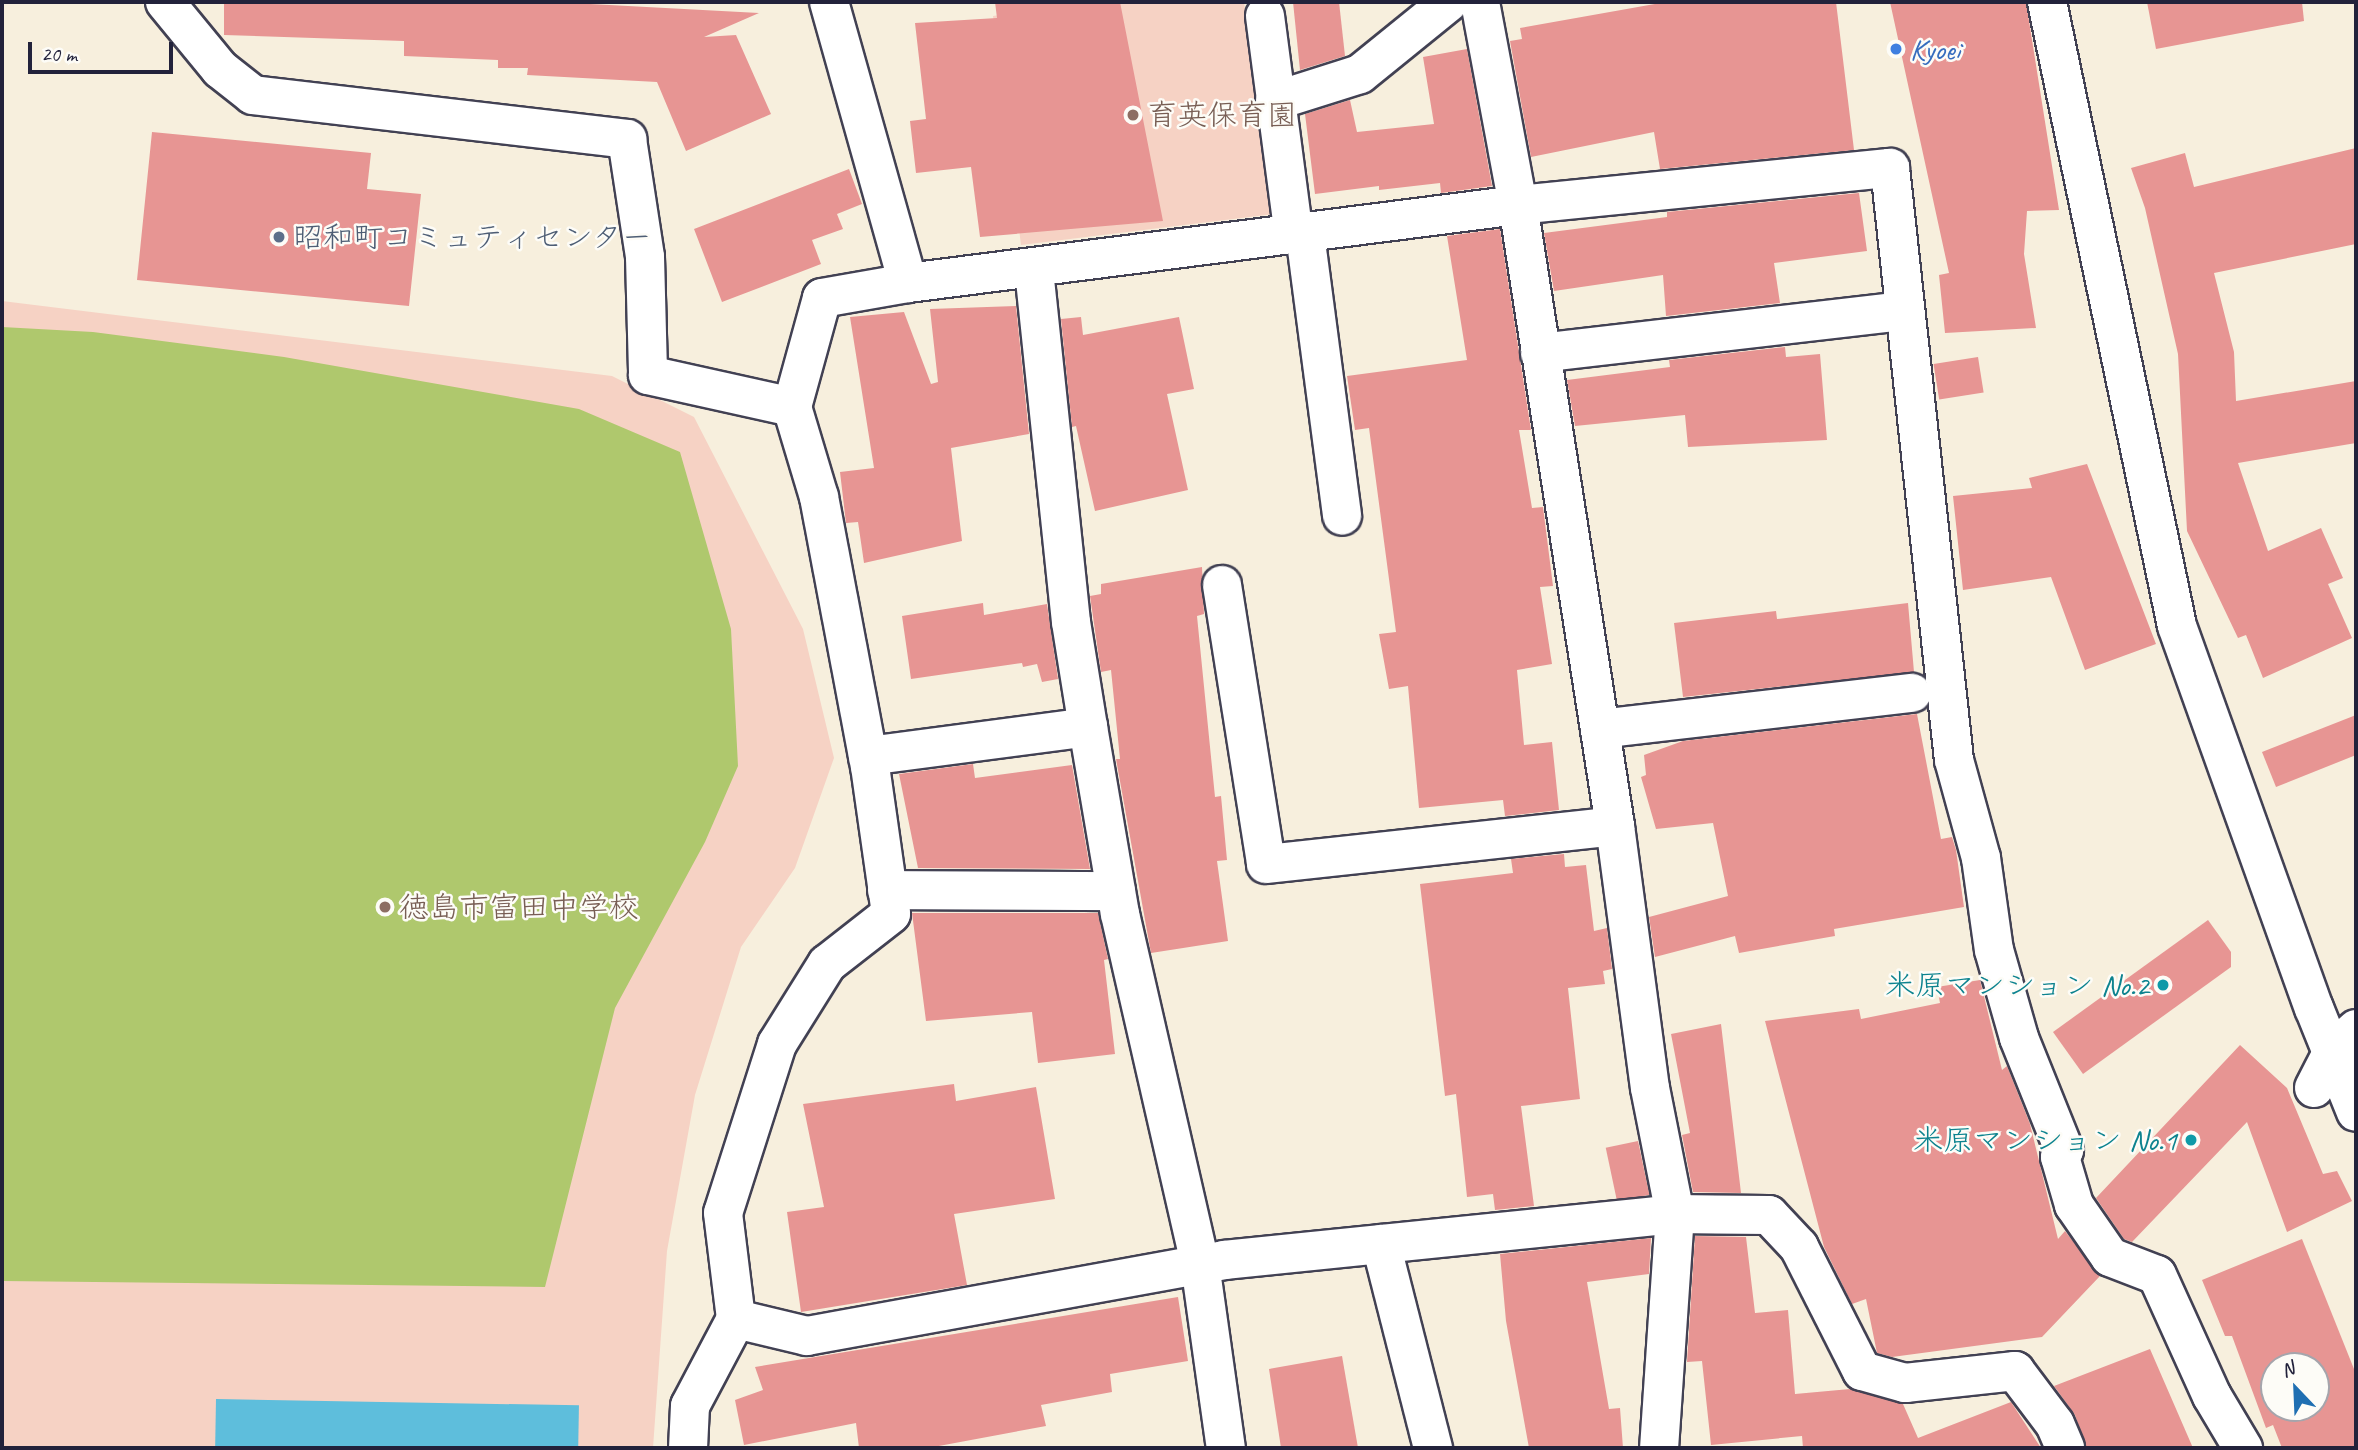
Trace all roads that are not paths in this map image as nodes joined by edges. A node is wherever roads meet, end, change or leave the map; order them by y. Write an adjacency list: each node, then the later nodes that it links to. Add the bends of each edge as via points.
1 (165, 2): 14 (street, via 220,69 253,94 626,139 645,257 648,375)
2 (830, 2): 11 (street)
3 (1449, 2): 7 (street, via 1360,74)
4 (1480, 2): 8 (street)
5 (2047, 2): 24 (street, via 2177,626 2314,1008)
6 (1265, 16): 7 (street)
7 (1275, 101): 9 (street)
8 (1518, 205): 9 (street); 12 (street, via 1891,168); 13 (street)
9 (1300, 234): 10 (street); 15 (street)
10 (1034, 270): 11 (street); 18 (street, via 1071,622)
11 (908, 283): 14 (street, via 822,298)
12 (1905, 311): 13 (street); 36 (street, via 1954,760 1981,858 1994,950 2020,1038 2064,1150 2060,1157 2074,1205 2110,1256 2157,1275 2212,1396)
13 (1540, 353): 19 (street)
14 (792, 407): 20 (street, via 819,497)
15 (1342, 516)
16 (1222, 585): 21 (street, via 1266,864)
17 (1912, 693): 19 (street)
18 (1088, 727): 20 (street); 23 (street)
19 (1600, 729): 21 (street)
20 (868, 756): 22 (street)
21 (1615, 826): 27 (street, via 1650,1088)
22 (887, 890): 23 (street); 30 (street, via 891,914 827,964 777,1044 723,1213)
23 (1116, 891): 29 (street)
24 (2345, 1039): 25 (street); 26 (street)
25 (2314, 1088)
26 (2356, 1112)
27 (1675, 1214): 28 (street); 34 (street); 35 (street, via 1769,1215 1799,1247 1861,1371 1905,1383 2015,1371 2055,1424)
28 (1381, 1244): 29 (street); 33 (street)
29 (1200, 1264): 30 (street, via 807,1336); 32 (street)
30 (736, 1319): 31 (street, via 690,1406)
31 (688, 1448)
32 (1226, 1448)
33 (1433, 1448)
34 (1659, 1448)
35 (2064, 1448)
36 (2244, 1448)

